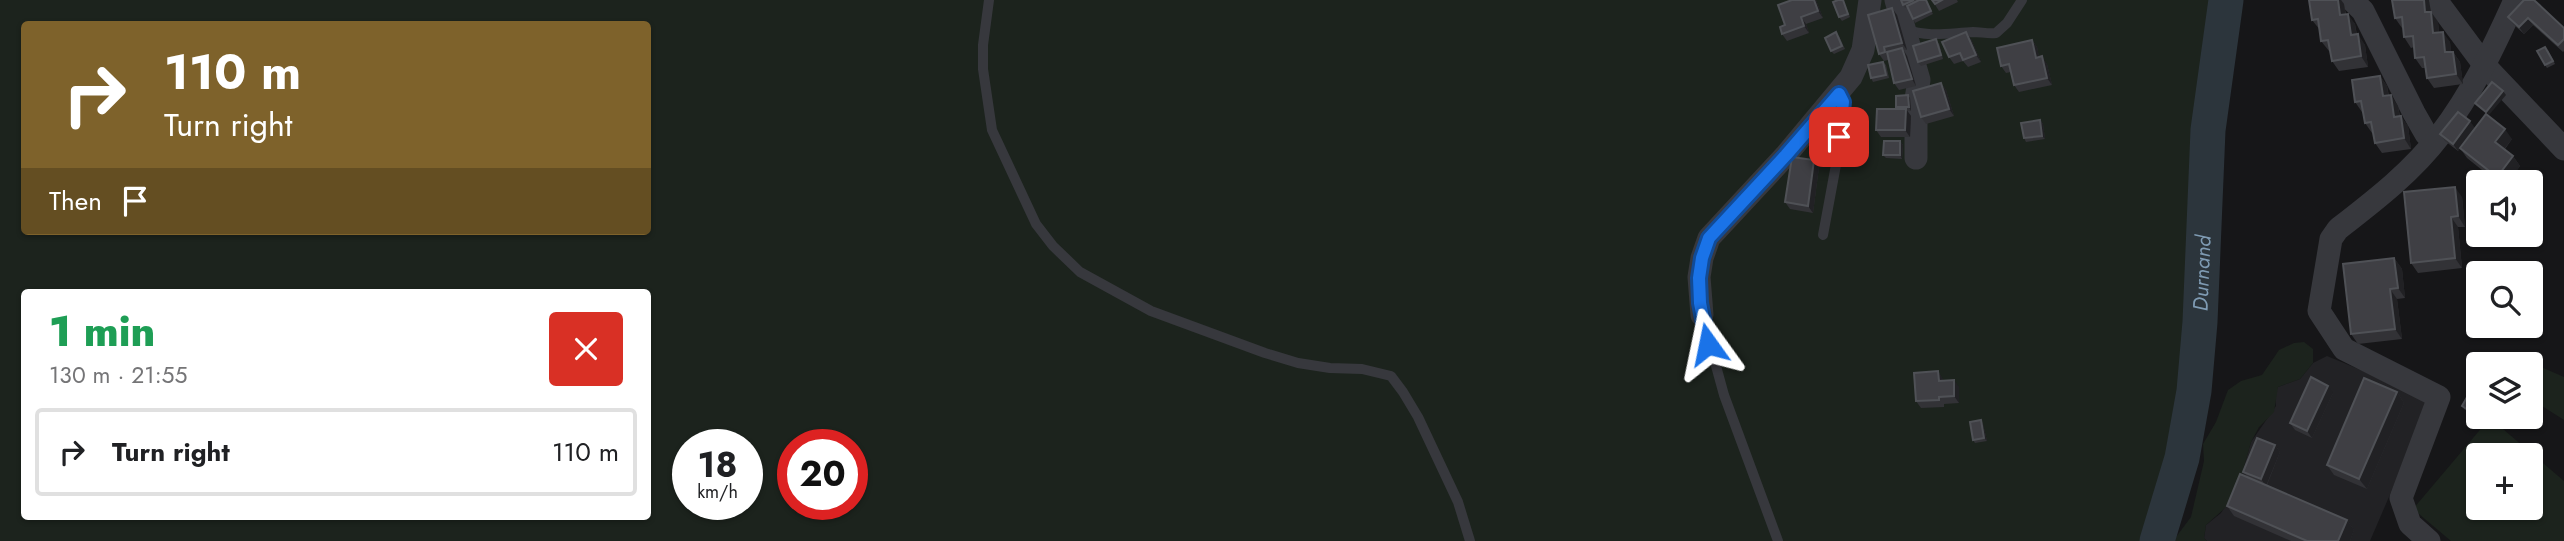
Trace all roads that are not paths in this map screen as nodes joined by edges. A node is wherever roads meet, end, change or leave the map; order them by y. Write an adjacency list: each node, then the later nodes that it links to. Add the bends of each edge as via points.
1 (989, 0): 16 (lane, via 982,69 992,130 1036,224 1053,246 1080,272 1151,311 1298,363 1391,376 1418,417 1458,502)
2 (1870, 0): 10 (street, via 1857,65)
3 (1896, 0): 8 (street)
4 (2022, 0): 8 (lane, via 1996,33 1937,35)
5 (2352, 0): 11 (street, via 2363,11 2426,134)
6 (2436, 0): 9 (street)
7 (2515, 0): 9 (street)
8 (1905, 29): 13 (street, via 1919,80)
9 (2485, 66): 11 (street); 12 (street)
10 (1839, 94): 14 (lane, via 1843,102 1838,154); 15 (street, via 1709,238 1699,278)
11 (2437, 139): 18 (street, via 2331,239 2319,311 2344,349 2439,397 2401,498 2410,524)
12 (2564, 149)
13 (1916, 158)
14 (1823, 235)
15 (1702, 315): 17 (lane, via 1724,395)
16 (1470, 541)
17 (1778, 541)
18 (2429, 541)

